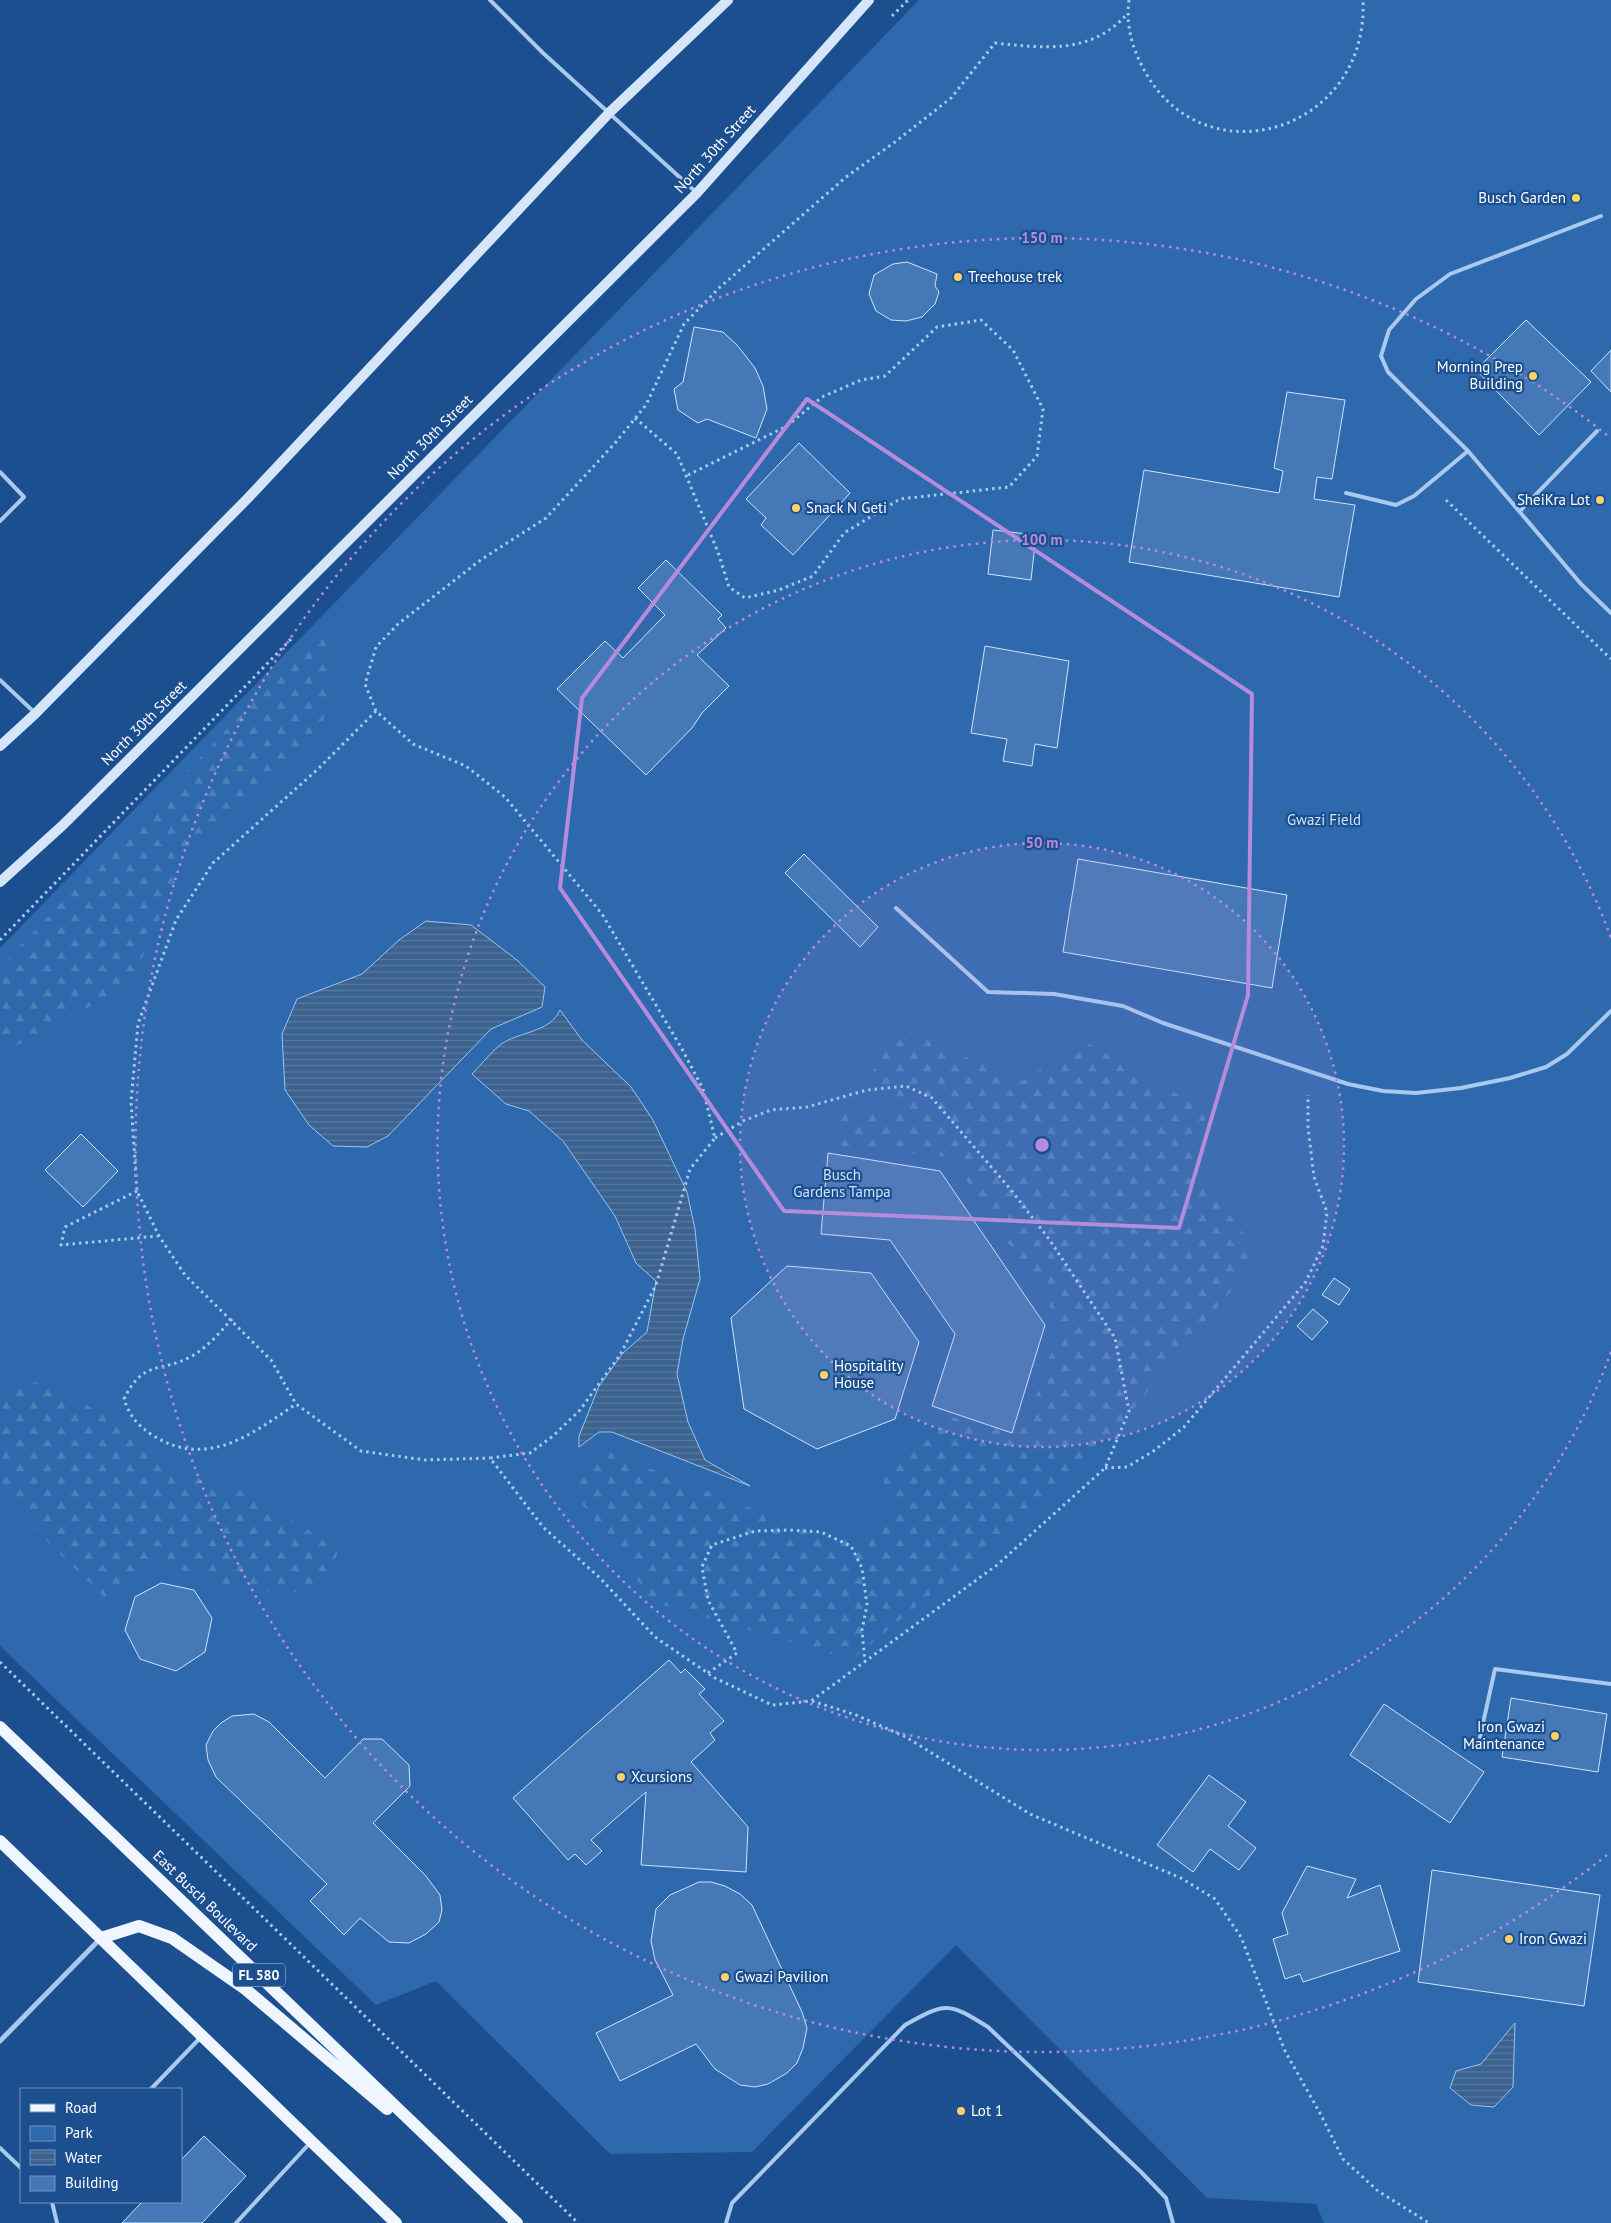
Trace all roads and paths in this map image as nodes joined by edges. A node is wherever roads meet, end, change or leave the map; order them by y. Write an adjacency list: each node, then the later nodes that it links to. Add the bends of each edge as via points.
1 (490, 0): 7 (lane)
2 (728, 0): 7 (main road)
3 (869, 0): 8 (main road, North 30th Street)
4 (1129, 0): 6 (path)
5 (1364, 0): 6 (path, via 1362,36 1345,76 1330,96 1303,117 1270,129 1236,131 1202,123 1172,105 1149,80 1133,49)
6 (1127, 14): 10 (path, via 1117,26 1066,48 995,43 951,98 846,177 701,306 684,324 646,404)
7 (610, 112): 8 (lane); 23 (main road, via 249,497)
8 (696, 193): 25 (main road, North 30th Street, via 63,825)
9 (1601, 216): 12 (lane, via 1450,274 1416,299 1389,330 1382,356 1388,372)
10 (635, 418): 14 (path, via 677,454); 22 (path, via 546,518 482,559 398,624 376,647 366,684)
11 (1597, 432): 17 (lane)
12 (1468, 451): 15 (lane); 17 (lane)
13 (0, 472): 18 (lane, via 24,497)
14 (686, 476): 14 (path, via 729,587 745,598 779,590 813,576 844,533 900,499 1009,487 1037,456 1043,409 1013,350 980,320 937,327 885,376 861,380 822,397 787,426)
15 (1430, 484): 16 (lane, via 1396,504); 20 (path)
16 (1346, 493)
17 (1520, 512): 19 (lane, via 1581,584)
18 (0, 522)
19 (1611, 613)
20 (1611, 659)
21 (0, 680): 23 (lane)
22 (376, 711): 29 (path, via 413,744 466,766 505,797 602,914 703,1089); 30 (path, via 319,768 213,863 176,920 138,1024 131,1102)
23 (35, 714): 24 (main road)
24 (0, 746)
25 (0, 882)
26 (896, 908): 28 (lane, via 988,992 1054,994 1122,1006 1163,1023)
27 (1611, 1011): 28 (lane, via 1567,1054 1546,1067 1461,1088 1416,1093 1366,1087)
28 (1312, 1072): 35 (path, via 1308,1128 1314,1177 1327,1212 1322,1246 1305,1283 1184,1428 1127,1467)
29 (715, 1138): 34 (path, via 690,1169 656,1285 620,1355 580,1410 553,1436 530,1453); 35 (path, via 743,1121 771,1110 807,1107 867,1090 906,1086 932,1098 1049,1239 1115,1338 1129,1411)
30 (137, 1191): 31 (path); 31 (path, via 65,1227 61,1245)
31 (159, 1236): 32 (path, via 185,1275)
32 (232, 1319): 33 (path, via 272,1360); 33 (path, via 192,1356 149,1368 132,1384 124,1399 128,1413 140,1427 166,1444 198,1450 221,1447 251,1435)
33 (296, 1404): 34 (path, via 361,1451 425,1460)
34 (490, 1458): 38 (path, via 543,1526 600,1578 655,1638)
35 (1105, 1468): 37 (path, via 997,1565)
36 (0, 1662): 57 (path)
37 (865, 1662): 38 (path, via 862,1630 867,1605 862,1568 851,1546 821,1532 755,1531 712,1545 702,1567 708,1600 737,1654); 40 (path)
38 (708, 1673): 40 (path, via 772,1705)
39 (1611, 1684): 42 (lane, via 1495,1669)
40 (811, 1701): 60 (path, via 856,1715 906,1737 1030,1814 1182,1878 1215,1899 1241,1938 1285,2050 1343,2158 1378,2191)
41 (0, 1727): 51 (main road, East Busch Boulevard / FL 580)
42 (1480, 1737)
43 (0, 1842): 44 (main road)
44 (102, 1938): 45 (main road); 46 (street); 51 (main road, via 139,1926 172,1938 244,1988)
45 (202, 2036): 47 (lane); 48 (main road)
46 (0, 2042)
47 (152, 2088)
48 (312, 2141): 54 (lane); 55 (main road)
49 (0, 2148): 50 (lane)
50 (20, 2167)
51 (479, 2186): 56 (main road, East Busch Boulevard / FL 580)
52 (52, 2203): 53 (lane)
53 (57, 2223)
54 (236, 2223)
55 (396, 2223)
56 (517, 2223)
57 (578, 2223)
58 (726, 2223): 59 (lane, via 732,2203 905,2025 935,2008 959,2009 988,2027 1166,2198)
59 (1173, 2223)
60 (1429, 2223)

